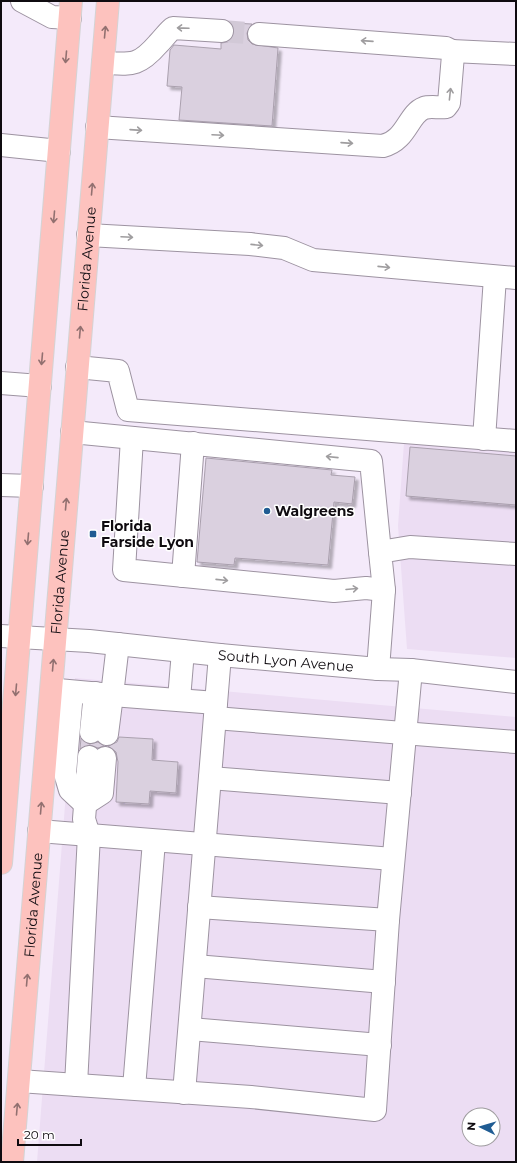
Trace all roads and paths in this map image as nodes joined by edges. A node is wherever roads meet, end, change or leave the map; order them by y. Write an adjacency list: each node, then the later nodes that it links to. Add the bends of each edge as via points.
1 (22, 1): 4 (street, via 52,17)
2 (92, 1): 10 (main road, via 90,39)
3 (108, 1): 9 (main road, Florida Avenue, one-way to 3)
4 (70, 10): 12 (main road, one-way to 12)
5 (222, 31): 9 (street, one-way to 9, via 173,28 153,51 139,62)
6 (259, 34): 7 (street, one-way to 6, via 439,46)
7 (452, 51): 8 (street); 10 (street, one-way to 7, via 384,146 392,144 420,110 426,107 446,107 449,103)
8 (516, 54)
9 (103, 63): 10 (main road, Florida Avenue)
10 (97, 127): 13 (main road, Florida Avenue, one-way to 10)
11 (1, 145): 12 (street)
12 (59, 151): 17 (main road, one-way to 17)
13 (88, 235): 14 (street, one-way to 14, via 250,244 284,248 312,260); 15 (main road, Florida Avenue, one-way to 13)
14 (506, 278): 20 (street)
15 (78, 367): 18 (main road, Florida Avenue); 20 (street, via 118,371 128,410)
16 (1, 383): 17 (street)
17 (40, 386): 24 (main road)
18 (72, 432): 19 (street); 30 (main road, Florida Avenue, one-way to 18)
19 (132, 438): 22 (street); 27 (street, via 124,570)
20 (484, 439): 21 (street)
21 (516, 441)
22 (192, 443): 25 (street, one-way to 22, via 371,461); 27 (street)
23 (1, 485): 24 (street)
24 (32, 486): 29 (main road, one-way to 29)
25 (380, 552): 26 (street, via 410,547); 28 (street)
26 (516, 554)
27 (183, 576): 28 (street, one-way to 28, via 334,591 366,588)
28 (384, 590): 34 (street)
29 (10, 637): 30 (street, South Lyon Avenue); 45 (main road, one-way to 45)
30 (55, 640): 31 (street, South Lyon Avenue); 37 (main road, Florida Avenue, one-way to 30)
31 (118, 644): 32 (street, South Lyon Avenue); 39 (street)
32 (183, 651): 33 (street, South Lyon Avenue); 40 (street)
33 (220, 655): 34 (street, South Lyon Avenue); 41 (street)
34 (378, 669): 35 (street, South Lyon Avenue)
35 (411, 670): 36 (street, South Lyon Avenue); 42 (street)
36 (516, 682)
37 (51, 690): 38 (street); 50 (main road, Florida Avenue, one-way to 37)
38 (72, 692): 39 (street); 49 (street, via 65,773 70,790)
39 (103, 694): 40 (street); 43 (street)
40 (179, 699): 41 (street)
41 (215, 711): 42 (street); 47 (street)
42 (405, 732): 44 (street); 48 (street)
43 (99, 733)
44 (516, 742)
45 (6, 758): 54 (main road)
46 (97, 758): 49 (street)
47 (210, 778): 48 (street); 53 (street)
48 (400, 793): 55 (street)
49 (85, 804): 51 (street, via 84,819)
50 (39, 831): 51 (street); 62 (main road, Florida Avenue, one-way to 50)
51 (89, 835): 52 (street); 63 (street)
52 (154, 841): 53 (street); 64 (street)
53 (205, 844): 55 (street); 56 (street)
54 (1, 857)
55 (393, 859): 57 (street)
56 (200, 907): 57 (street); 58 (street)
57 (388, 920): 59 (street)
58 (195, 966): 59 (street); 60 (street)
59 (384, 982): 61 (street)
60 (190, 1029): 61 (street); 65 (street)
61 (380, 1045): 65 (street, via 375,1110)
62 (19, 1081): 63 (street); 66 (main road, Florida Avenue, one-way to 62)
63 (76, 1085): 64 (street)
64 (134, 1088): 65 (street)
65 (184, 1093)
66 (12, 1162)

